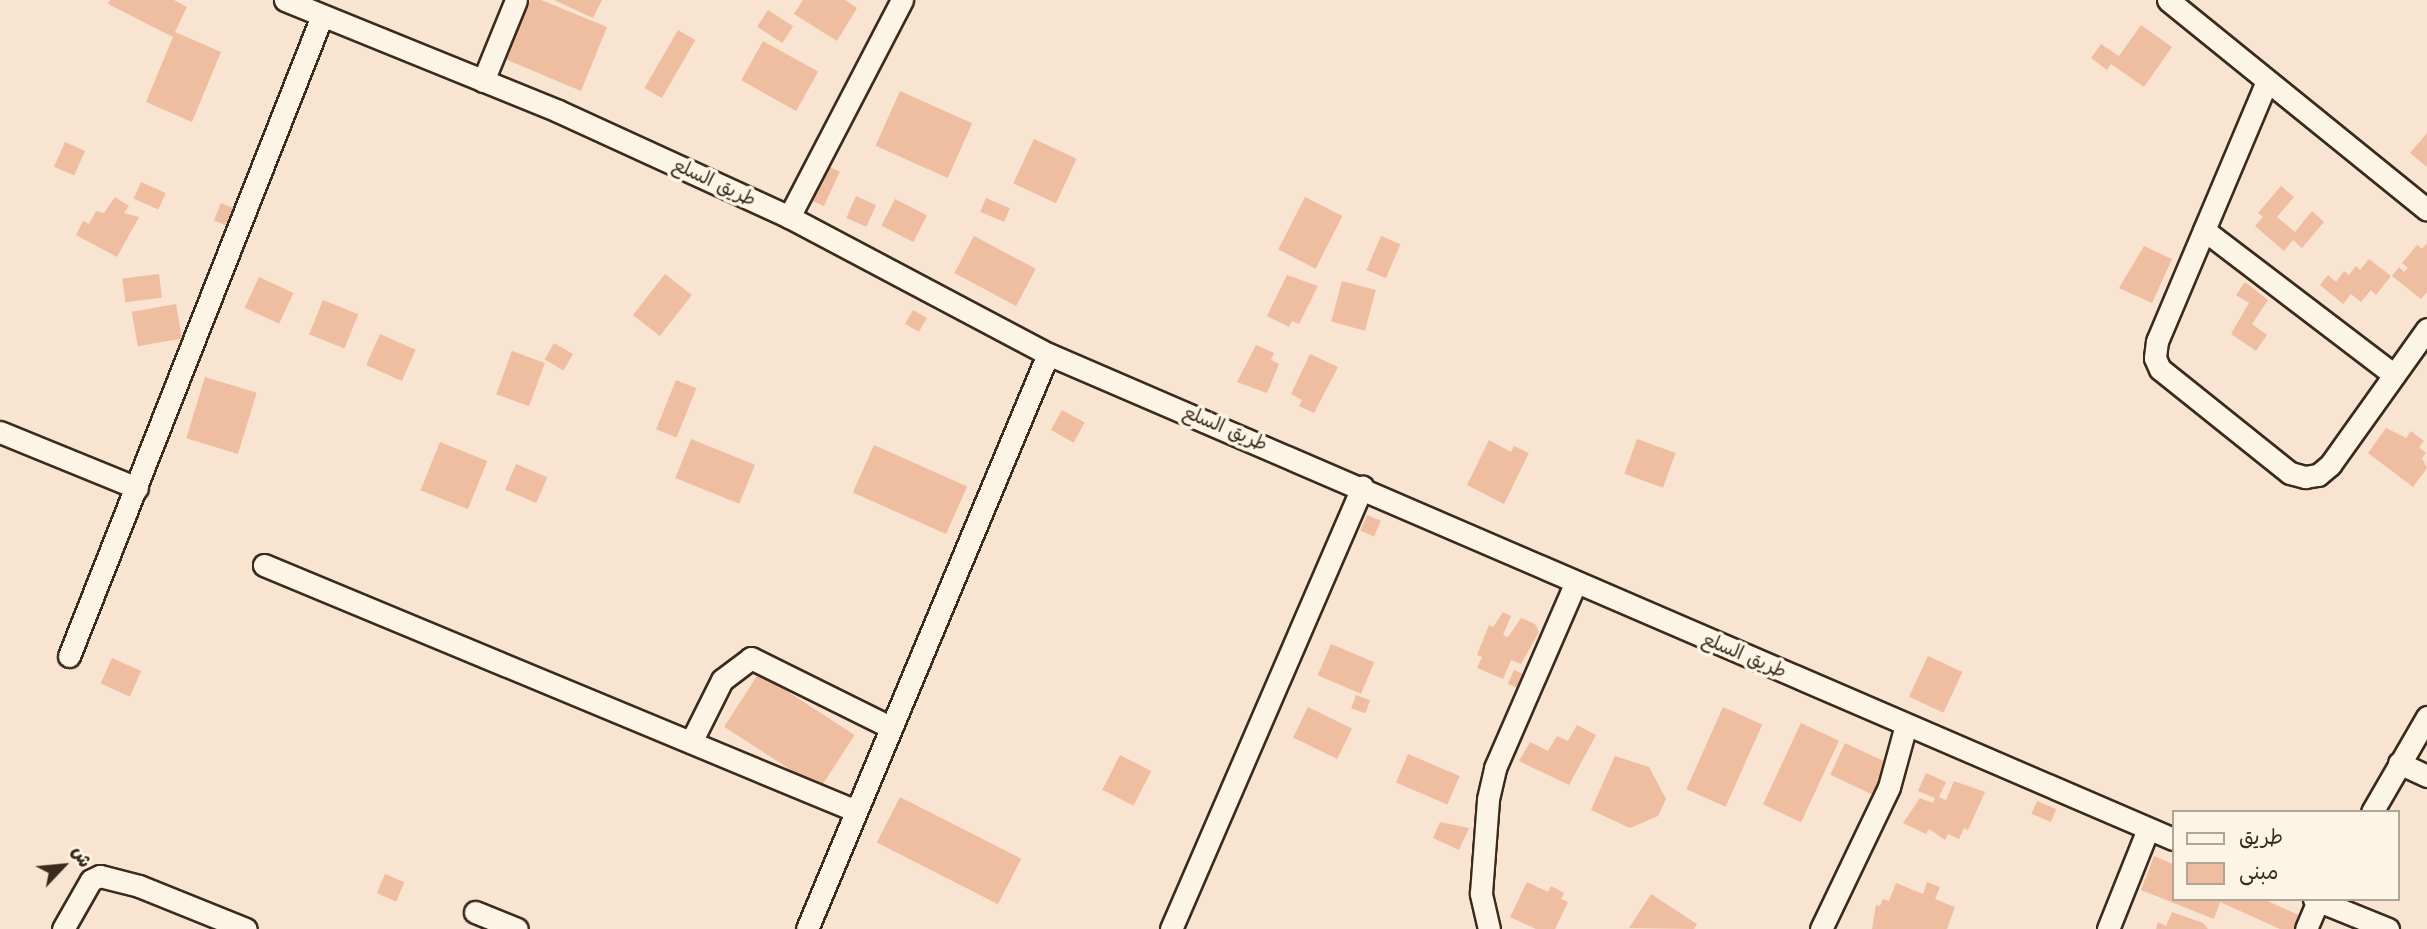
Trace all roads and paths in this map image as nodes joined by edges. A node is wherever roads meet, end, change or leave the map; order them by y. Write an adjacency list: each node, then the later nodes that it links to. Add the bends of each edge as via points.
1 (285, 0): 5 (street, طريق السلع)
2 (516, 0): 6 (street)
3 (902, 0): 9 (street)
4 (2168, 0): 7 (street)
5 (322, 16): 6 (street, طريق السلع); 16 (street)
6 (483, 81): 9 (street, طريق السلع)
7 (2267, 81): 8 (street); 10 (street)
8 (2427, 210)
9 (789, 217): 12 (street, طريق السلع)
10 (2204, 230): 13 (street); 13 (street, via 2157,341 2155,358 2168,378 2290,473 2318,475 2330,465)
11 (2427, 329): 13 (street)
12 (1048, 354): 15 (street, طريق السلع); 22 (street)
13 (2394, 375)
14 (0, 432): 16 (street)
15 (1362, 487): 18 (street, طريق السلع); 37 (street)
16 (137, 488): 19 (street)
17 (264, 565): 23 (street)
18 (1575, 584): 21 (street, طريق السلع); 38 (street, via 1493,779 1481,893)
19 (69, 656)
20 (2427, 717): 24 (street)
21 (1906, 725): 28 (street, طريق السلع); 39 (street, via 1889,787)
22 (890, 727): 23 (street, via 751,657 722,680); 27 (street)
23 (691, 742): 27 (street)
24 (2399, 763): 25 (street); 26 (street)
25 (2427, 776)
26 (2373, 810)
27 (856, 811): 36 (street)
28 (2148, 829): 29 (street, طريق السلع); 40 (street)
29 (2172, 839)
30 (2317, 901): 41 (street)
31 (2319, 901): 42 (street)
32 (475, 912): 35 (street)
33 (63, 929): 34 (street, via 91,880 100,876 139,886)
34 (246, 929)
35 (517, 929)
36 (807, 929)
37 (1171, 929)
38 (1489, 929)
39 (1821, 929)
40 (2108, 929)
41 (2306, 929)
42 (2388, 929)

